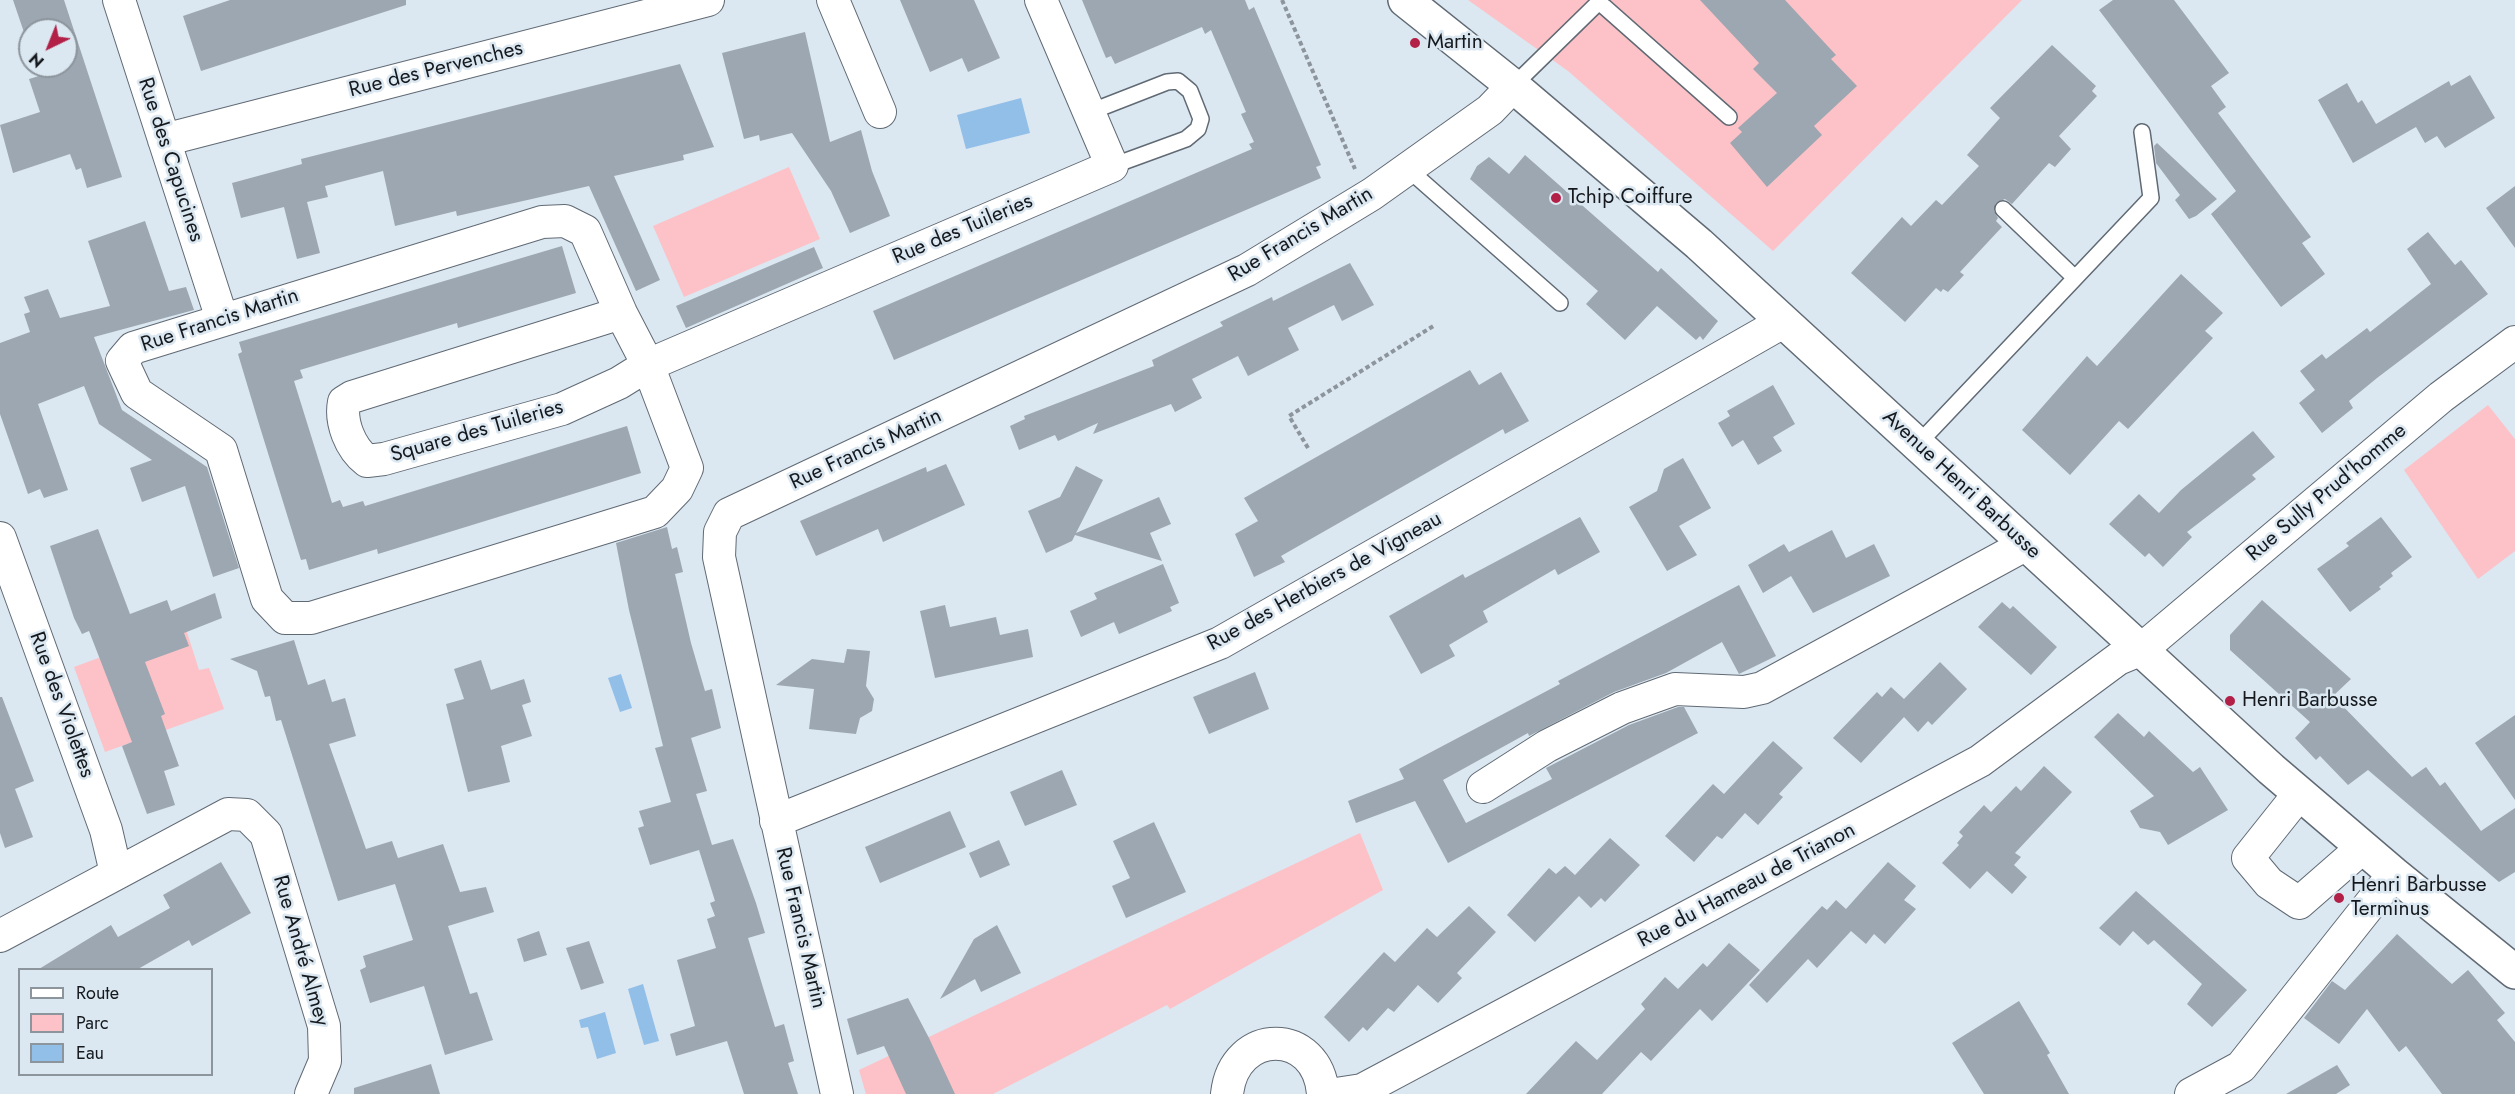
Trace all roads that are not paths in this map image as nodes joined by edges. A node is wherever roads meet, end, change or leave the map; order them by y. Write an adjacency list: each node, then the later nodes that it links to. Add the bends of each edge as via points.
1 (119, 0): 12 (street, Rue des Capucines)
2 (708, 0): 12 (street, Rue des Pervenches)
3 (833, 0): 8 (street)
4 (1041, 0): 9 (street)
5 (1405, 0): 7 (street, Avenue Henri Barbusse)
6 (1600, 1): 7 (lane); 10 (lane)
7 (1513, 86): 14 (street, Rue Francis Martin, via 1491,110); 20 (street, Avenue Henri Barbusse, via 1699,244)
8 (880, 112)
9 (1090, 112): 13 (street); 13 (lane, via 1167,82 1178,81 1190,91 1201,119 1198,129 1186,139)
10 (1729, 117)
11 (2142, 132): 16 (lane, via 2151,198)
12 (164, 140): 19 (street, Rue des Capucines)
13 (1112, 166): 22 (street, Rue des Tuileries)
14 (1408, 169): 17 (lane); 29 (street, Rue Francis Martin, via 1247,270 729,514 720,532 719,557)
15 (2003, 209): 16 (lane)
16 (2075, 278): 23 (lane)
17 (1560, 303)
18 (621, 313): 19 (street, Rue Francis Martin, via 585,231 565,220 542,222); 22 (street, Rue Francis Martin); 22 (street, Square des Tuileries, via 352,397 344,402 341,415 356,453 367,460 384,459 562,409)
19 (222, 319): 22 (street, Rue Francis Martin, via 132,348 122,361 137,393 220,450 267,599 285,618 311,618 655,512 677,489 687,468)
20 (1783, 322): 23 (street, Avenue Henri Barbusse); 29 (street, Rue des Herbiers de Vigneau, via 1220,643)
21 (2515, 342): 26 (street, Rue Sully Prud'homme, via 2441,397)
22 (648, 365)
23 (1917, 445): 25 (street, Avenue Henri Barbusse)
24 (0, 538): 31 (street, Rue des Violettes, via 106,830)
25 (2025, 545): 26 (street, Avenue Henri Barbusse); 27 (street, via 1762,688 1744,692 1675,689 1622,708 1547,746)
26 (2142, 649): 28 (street, Avenue Henri Barbusse); 39 (street, Rue du Hameau de Trianon, via 2118,659 1980,761 1362,1090)
27 (1483, 787)
28 (2299, 794): 30 (street, Avenue Henri Barbusse); 30 (street, via 2248,858 2269,883 2299,903)
29 (776, 820): 36 (street, Rue Francis Martin)
30 (2362, 848): 32 (street, Avenue Henri Barbusse)
31 (116, 873): 33 (street); 35 (street, Rue André Almey, via 228,814 247,815 266,834 324,1026 325,1061)
32 (2394, 874): 34 (street, Avenue Henri Barbusse); 40 (street, via 2241,1067)
33 (0, 936)
34 (2515, 972)
35 (311, 1094)
36 (837, 1094)
37 (1227, 1094): 38 (street, via 1229,1078 1247,1052 1276,1043 1306,1054 1322,1080)
38 (1323, 1094)
39 (1336, 1094)
40 (2191, 1094)

